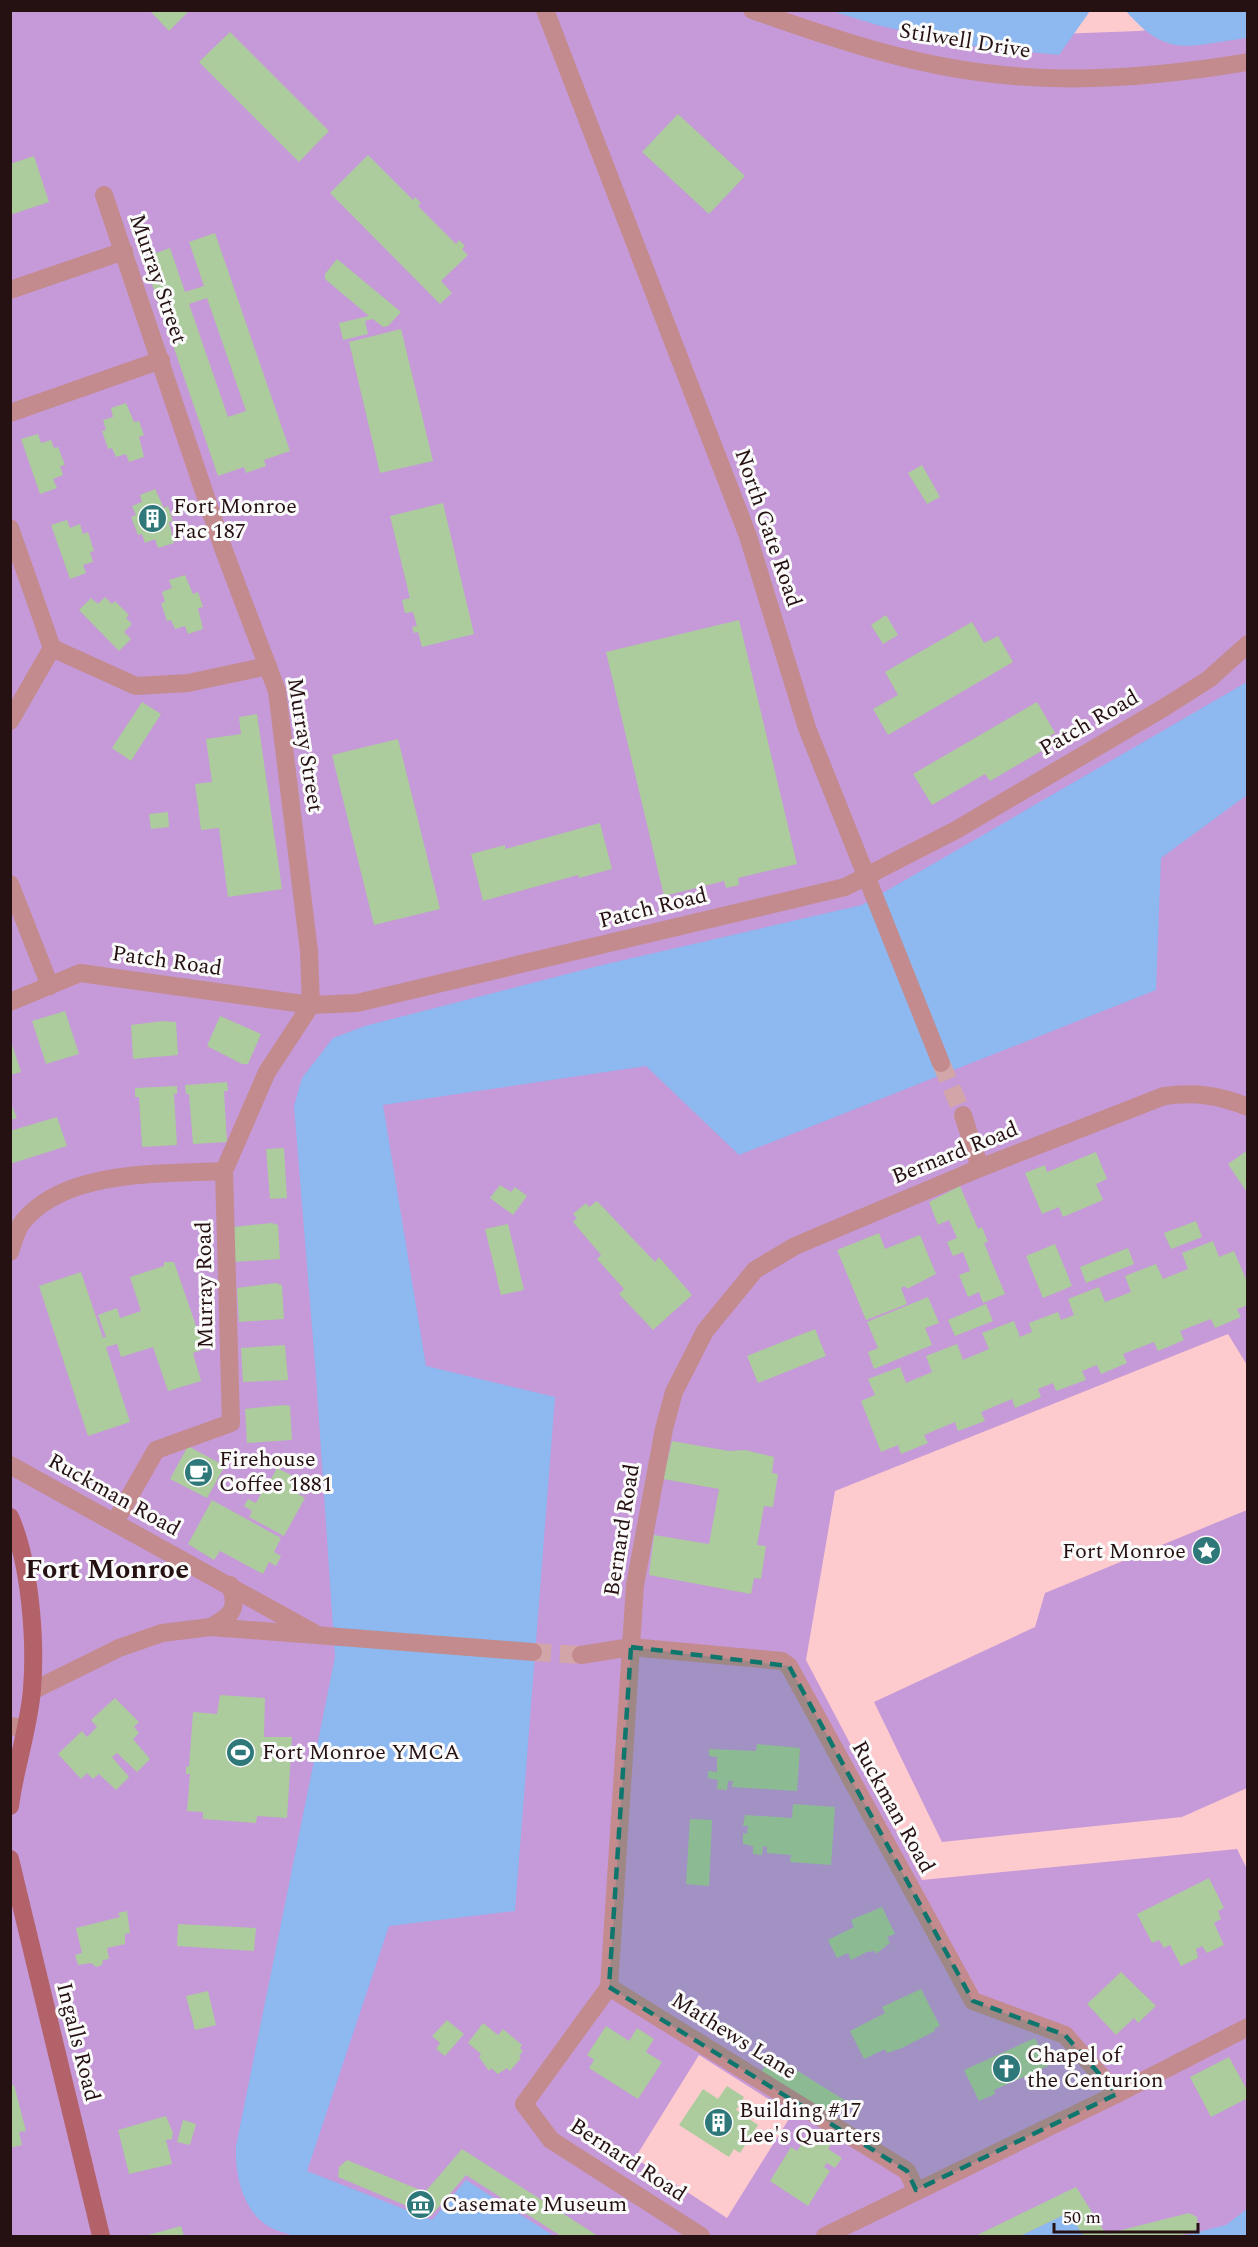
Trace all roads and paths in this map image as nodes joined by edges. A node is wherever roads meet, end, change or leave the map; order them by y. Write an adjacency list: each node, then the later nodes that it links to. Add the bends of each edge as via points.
1 (545, 10): 15 (street, North Gate Road, via 748,536 807,728)
2 (752, 10): 3 (street, Stilwell Drive, via 877,51 994,74 1041,78 1132,76)
3 (1248, 62)
4 (104, 195): 5 (street, Murray Street)
5 (124, 250): 6 (street); 7 (street, Murray Street)
6 (10, 291)
7 (161, 360): 8 (street); 12 (street, Murray Street)
8 (10, 413)
9 (10, 528): 11 (street)
10 (1248, 644): 15 (street, Patch Road, via 1209,679 1165,707)
11 (52, 648): 12 (street, via 136,686 188,683); 13 (street)
12 (267, 666): 18 (street, Murray Street, via 277,691 309,951)
13 (10, 721)
14 (10, 884): 16 (street)
15 (869, 884): 18 (street, Patch Road, via 357,1003); 19 (street, North Gate Road)
16 (50, 986): 17 (street, Patch Road); 18 (street, Patch Road, via 80,973)
17 (10, 1002)
18 (311, 1005): 23 (street, Murray Road, via 267,1072)
19 (941, 1063)
20 (1248, 1107): 22 (street, Bernard Road, via 1224,1098 1191,1093 1164,1096)
21 (963, 1115): 22 (street)
22 (980, 1168): 31 (street, Bernard Road, via 795,1246 754,1270 705,1331 674,1392 664,1429 634,1585)
23 (224, 1171): 24 (street, via 123,1176 53,1197 24,1219); 27 (street, Murray Road, via 231,1423 156,1450)
24 (10, 1252)
25 (10, 1465): 27 (street, Ruckman Road)
26 (10, 1517): 34 (street, via 32,1617)
27 (115, 1522): 28 (street, Ruckman Road)
28 (230, 1585): 29 (street, via 235,1599 233,1609 228,1617); 30 (street, Ruckman Road)
29 (211, 1627): 30 (street, Ruckman Road); 34 (street, Ruckman Road, via 162,1633 119,1648)
30 (321, 1636): 32 (street, Ruckman Road)
31 (631, 1647): 33 (street, Ruckman Road); 38 (street, Bernard Road); 40 (street, Ruckman Road, via 782,1661 789,1665 973,2001 1065,2035)
32 (533, 1652)
33 (581, 1655)
34 (32, 1690): 35 (street)
35 (17, 1727): 36 (street)
36 (10, 1806)
37 (10, 1859): 42 (street, Ingalls Road)
38 (609, 1987): 41 (street, Mathews Lane, via 907,2171); 43 (street, Bernard Road, via 524,2104 551,2140)
39 (1248, 2027): 40 (street)
40 (1117, 2094): 41 (street)
41 (916, 2190): 44 (street)
42 (101, 2236)
43 (701, 2236)
44 (825, 2236)

